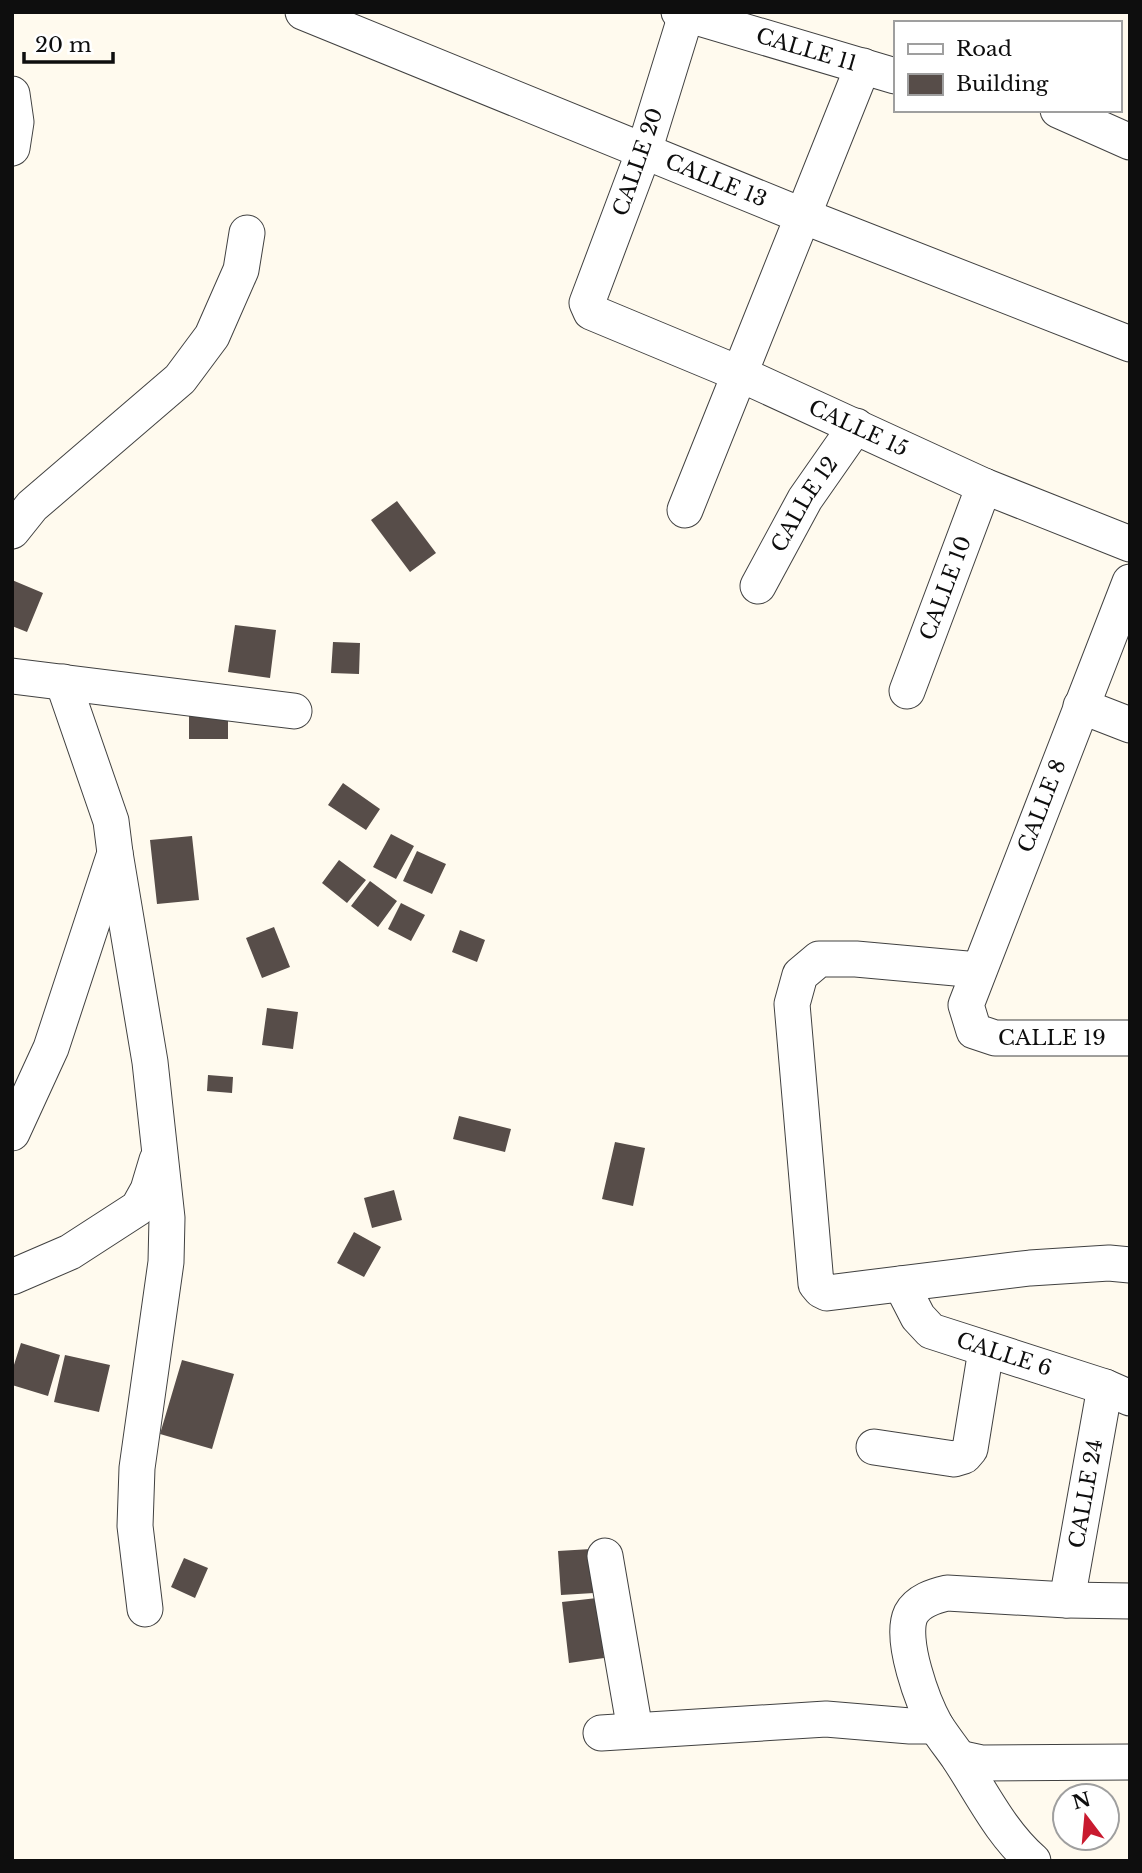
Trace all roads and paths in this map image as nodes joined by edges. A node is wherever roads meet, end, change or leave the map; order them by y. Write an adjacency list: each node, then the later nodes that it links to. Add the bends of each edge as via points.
1 (303, 12): 8 (street, CALLE 13)
2 (682, 13): 3 (street, CALLE 11); 8 (street, CALLE 20)
3 (879, 71): 9 (street)
4 (12, 94): 7 (street, via 16,122)
5 (1062, 112): 6 (street)
6 (1130, 142)
7 (12, 148)
8 (644, 151): 9 (street, CALLE 13); 11 (street, CALLE 20)
9 (803, 216): 12 (street, CALLE 13); 13 (street)
10 (247, 233): 17 (street, via 241,270 212,336 180,379 32,506)
11 (588, 307): 13 (street, CALLE 15)
12 (1130, 344)
13 (740, 374): 14 (street, CALLE 15); 16 (street)
14 (856, 426): 15 (street, CALLE 15); 20 (street, CALLE 12, via 805,499)
15 (984, 486): 18 (street, CALLE 15); 23 (street, CALLE 10)
16 (685, 510)
17 (12, 531)
18 (1130, 544)
19 (1130, 582): 24 (street, CALLE 8)
20 (758, 586)
21 (12, 676): 22 (street)
22 (62, 682): 25 (street); 27 (street, via 111,821)
23 (907, 691)
24 (1081, 706): 26 (street); 28 (street, CALLE 8)
25 (294, 712)
26 (1130, 725)
27 (116, 853): 31 (street, via 51,1048); 32 (street)
28 (978, 970): 29 (street, CALLE 8, via 965,1005); 35 (street, via 856,958 819,959 800,975 792,1004 816,1284 827,1293)
29 (974, 1031): 30 (street, CALLE 19, via 995,1038)
30 (1130, 1038)
31 (12, 1133)
32 (161, 1147): 34 (street, via 138,1208 70,1252); 42 (street, via 166,1262 137,1468 135,1526)
33 (1130, 1265): 35 (street, via 1030,1268)
34 (12, 1277)
35 (901, 1283): 36 (street, CALLE 6, via 918,1317 931,1331)
36 (986, 1350): 37 (street, CALLE 6); 38 (street, via 970,1449 964,1456)
37 (1117, 1392): 40 (street, CALLE 24)
38 (874, 1447)
39 (605, 1556): 44 (street)
40 (1067, 1600): 41 (street); 43 (street, via 947,1594 918,1605 911,1614 907,1643)
41 (1130, 1601)
42 (145, 1609)
43 (936, 1726): 44 (street, via 826,1719); 46 (street)
44 (635, 1730): 45 (street)
45 (601, 1734)
46 (959, 1758): 47 (street, via 982,1763); 48 (street, via 989,1810)
47 (1130, 1762)
48 (1033, 1861)

